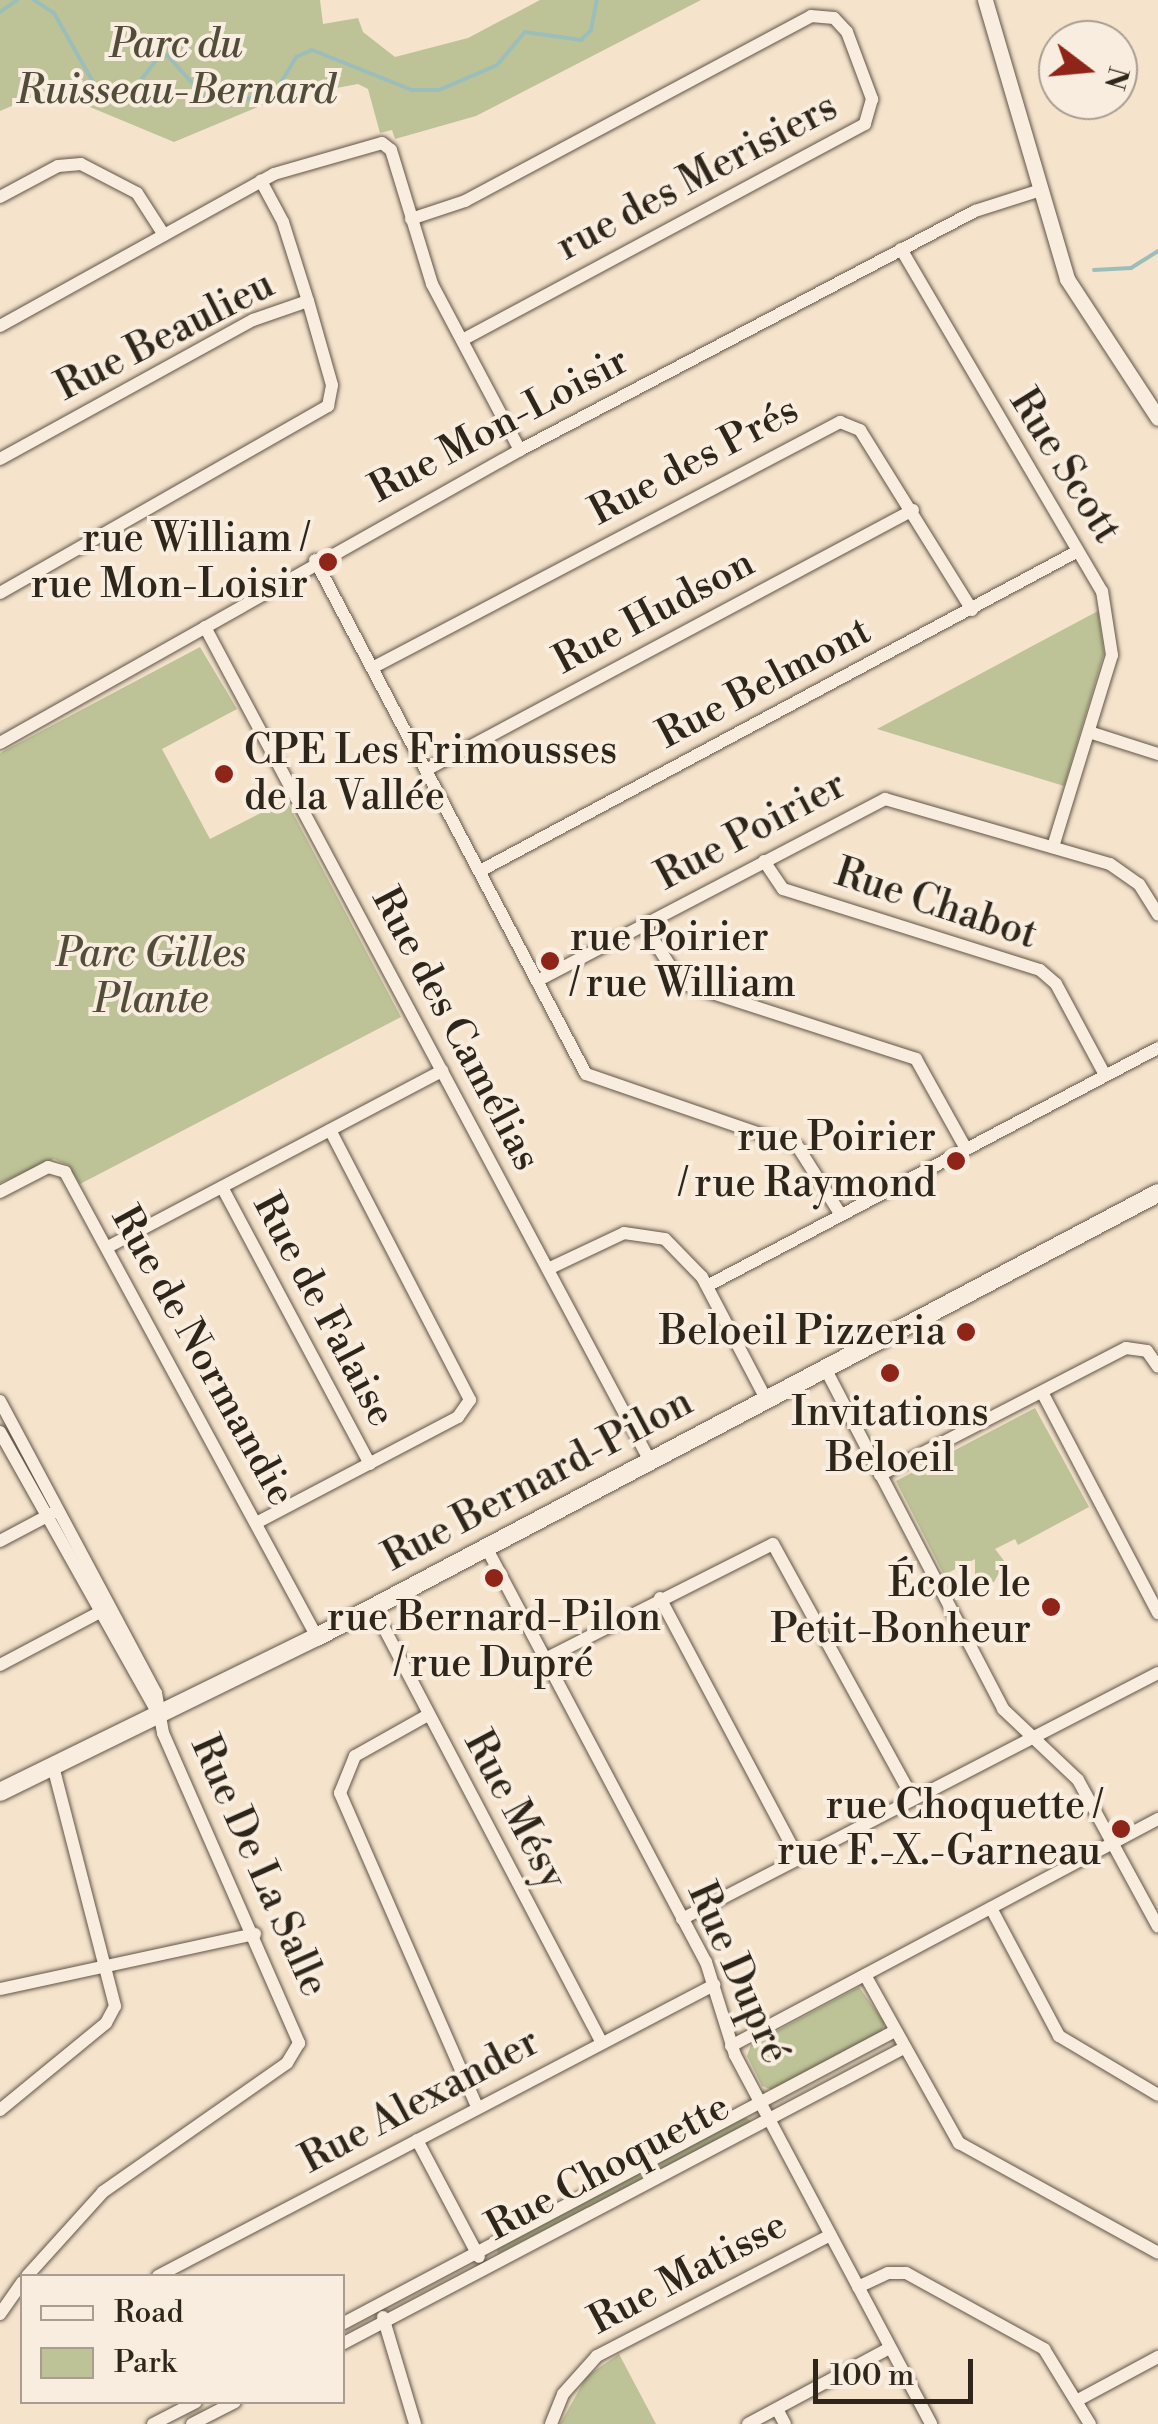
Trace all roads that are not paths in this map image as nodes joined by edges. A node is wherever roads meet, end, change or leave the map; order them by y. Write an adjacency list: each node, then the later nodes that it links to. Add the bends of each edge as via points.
1 (985, 0): 3 (street)
2 (261, 180): 5 (street, via 380,142 391,150); 6 (street); 8 (street, via 288,235)
3 (1041, 190): 7 (street, Rue Mon-Loisir, via 988,205); 11 (street, via 1071,287)
4 (0, 197): 6 (street, via 58,166 80,164 137,193)
5 (411, 219): 10 (street, via 432,284); 10 (street, rue des Merisiers, via 465,200 811,16 830,16 845,29 873,103 862,126)
6 (164, 234): 9 (street)
7 (900, 249): 12 (street, Rue Mon-Loisir); 15 (street, Rue Scott)
8 (308, 300): 13 (street, Rue Beaulieu, via 253,320); 17 (street, via 332,385 322,413)
9 (0, 326)
10 (462, 340): 12 (street)
11 (1158, 418)
12 (520, 450): 16 (street, Rue Mon-Loisir)
13 (0, 459)
14 (913, 510): 18 (street, Rue des Prés); 20 (street, Rue des Prés, via 860,430 836,423); 24 (street, Rue Hudson)
15 (1078, 551): 18 (street, Rue Belmont); 21 (street, Rue Scott, via 1102,591 1113,641)
16 (315, 560): 19 (street, Rue Mon-Loisir); 20 (street)
17 (0, 594)
18 (972, 610): 27 (street, Rue Belmont)
19 (205, 627): 22 (street, Rue Mon-Loisir); 32 (street, Rue des Camélias)
20 (372, 668): 24 (street)
21 (1089, 732): 23 (street); 25 (street, Rue Scott)
22 (0, 742)
23 (1158, 754)
24 (426, 770): 27 (street)
25 (1053, 847): 26 (street, Rue Poirier, via 890,799); 28 (street, Rue Poirier, via 1122,871)
26 (764, 861): 29 (street, Rue Poirier); 33 (street, Rue Chabot, via 782,889 1040,970 1056,984)
27 (480, 871): 30 (street)
28 (1158, 914)
29 (644, 924): 30 (street, Rue Poirier); 35 (street, via 682,984 912,1056)
30 (537, 981): 39 (street, via 592,1080 798,1147)
31 (1158, 1048): 33 (street)
32 (442, 1071): 34 (street); 41 (street, Rue des Camélias)
33 (1105, 1075): 35 (street)
34 (330, 1130): 36 (street); 50 (street, via 470,1394 461,1415)
35 (966, 1149): 39 (street)
36 (222, 1187): 40 (street); 50 (street, Rue de Falaise)
37 (0, 1192): 40 (street, Rue de Normandie, via 48,1167 60,1168)
38 (1158, 1193): 43 (main road, Rue Bernard-Pilon)
39 (840, 1215): 42 (street)
40 (108, 1248): 53 (street, Rue de Normandie)
41 (548, 1270): 42 (street, via 613,1236 642,1231 674,1246); 49 (street, Rue des Camélias)
42 (707, 1286): 46 (street)
43 (826, 1368): 46 (main road, Rue Bernard-Pilon); 51 (street)
44 (1158, 1368): 45 (street, via 1147,1351 1126,1348)
45 (1042, 1392): 51 (street); 59 (street)
46 (766, 1399): 49 (main road, Rue Bernard-Pilon)
47 (1, 1405): 52 (street)
48 (0, 1432): 52 (street)
49 (650, 1461): 55 (main road, Rue Bernard-Pilon)
50 (370, 1464): 53 (street)
51 (880, 1474): 66 (street, via 1003,1709)
52 (52, 1513): 54 (street); 58 (street, Rue De La Salle)
53 (258, 1522): 60 (street, Rue de Normandie)
54 (0, 1541)
55 (486, 1548): 57 (main road, Rue Bernard-Pilon); 61 (street, Rue Dupré)
56 (660, 1598): 61 (street); 69 (street, via 761,1545 776,1545); 72 (street)
57 (373, 1607): 60 (main road, Rue Bernard-Pilon); 64 (street, Rue Mésy)
58 (104, 1610): 62 (street); 65 (street, Rue De La Salle)
59 (1158, 1613)
60 (317, 1636): 65 (main road, Rue Bernard-Pilon)
61 (545, 1660): 74 (street, Rue Dupré)
62 (0, 1665)
63 (1158, 1673): 66 (street)
64 (428, 1715): 82 (street, Rue Mésy); 87 (street, via 355,1756 340,1793)
65 (159, 1716): 67 (main road, Rue Bernard-Pilon); 76 (street, Rue De La Salle)
66 (1030, 1738): 69 (street); 71 (street, via 1078,1780)
67 (53, 1767): 68 (main road, Rue Bernard-Pilon); 77 (street)
68 (0, 1792)
69 (912, 1797): 72 (street)
70 (1158, 1820): 71 (street, Rue Choquette)
71 (1113, 1843): 73 (street, Rue Choquette); 75 (street)
72 (798, 1858): 74 (street)
73 (991, 1908): 78 (street, Rue Choquette); 85 (street, via 1059,2036)
74 (682, 1919): 79 (street, Rue Dupré)
75 (1158, 1927)
76 (255, 1934): 77 (street); 95 (street, Rue De La Salle, via 299,2043 287,2063 103,2192)
77 (108, 1969): 80 (street); 88 (street, via 111,2017)
78 (865, 1974): 81 (street); 83 (street, Rue Choquette)
79 (714, 1986): 82 (street, Rue Alexander); 83 (street, Rue Dupré)
80 (0, 1988)
81 (895, 2031): 84 (street); 86 (street, Rue Choquette)
82 (602, 2042): 87 (street, Rue Alexander)
83 (731, 2046): 86 (street, Rue Dupré)
84 (904, 2048): 89 (street, Rue Choquette); 93 (street, via 962,2145)
85 (1158, 2095)
86 (760, 2103): 89 (street, Rue Dupré); 92 (street, Rue Choquette)
87 (477, 2108): 90 (street, Rue Alexander)
88 (0, 2110)
89 (769, 2119): 91 (street, Rue Dupré); 94 (street, Rue Choquette)
90 (417, 2140): 92 (street); 96 (street, Rue Alexander)
91 (830, 2235): 97 (street, Rue Dupré); 113 (street, Rue Matisse, via 597,2356 563,2394)
92 (476, 2252): 94 (street); 99 (street, Rue Choquette)
93 (1158, 2253)
94 (486, 2269): 102 (street, Rue Choquette)
95 (33, 2274)
96 (162, 2274)
97 (858, 2287): 104 (street, Rue Dupré); 106 (street, via 892,2272 910,2275 1047,2352)
98 (20, 2289): 100 (street)
99 (377, 2306): 101 (street, Rue Choquette); 102 (street)
100 (0, 2314)
101 (345, 2322)
102 (386, 2322): 103 (street, Rue Choquette); 112 (street)
103 (345, 2342)
104 (890, 2348): 109 (street); 116 (street, Rue Dupré)
105 (1158, 2357): 106 (street)
106 (1078, 2400): 117 (street)
107 (192, 2404): 110 (street)
108 (230, 2404): 111 (street)
109 (777, 2409): 114 (street); 115 (street)
110 (153, 2424)
111 (192, 2424)
112 (415, 2424)
113 (551, 2424)
114 (748, 2424)
115 (785, 2424)
116 (931, 2424)
117 (1090, 2424)

